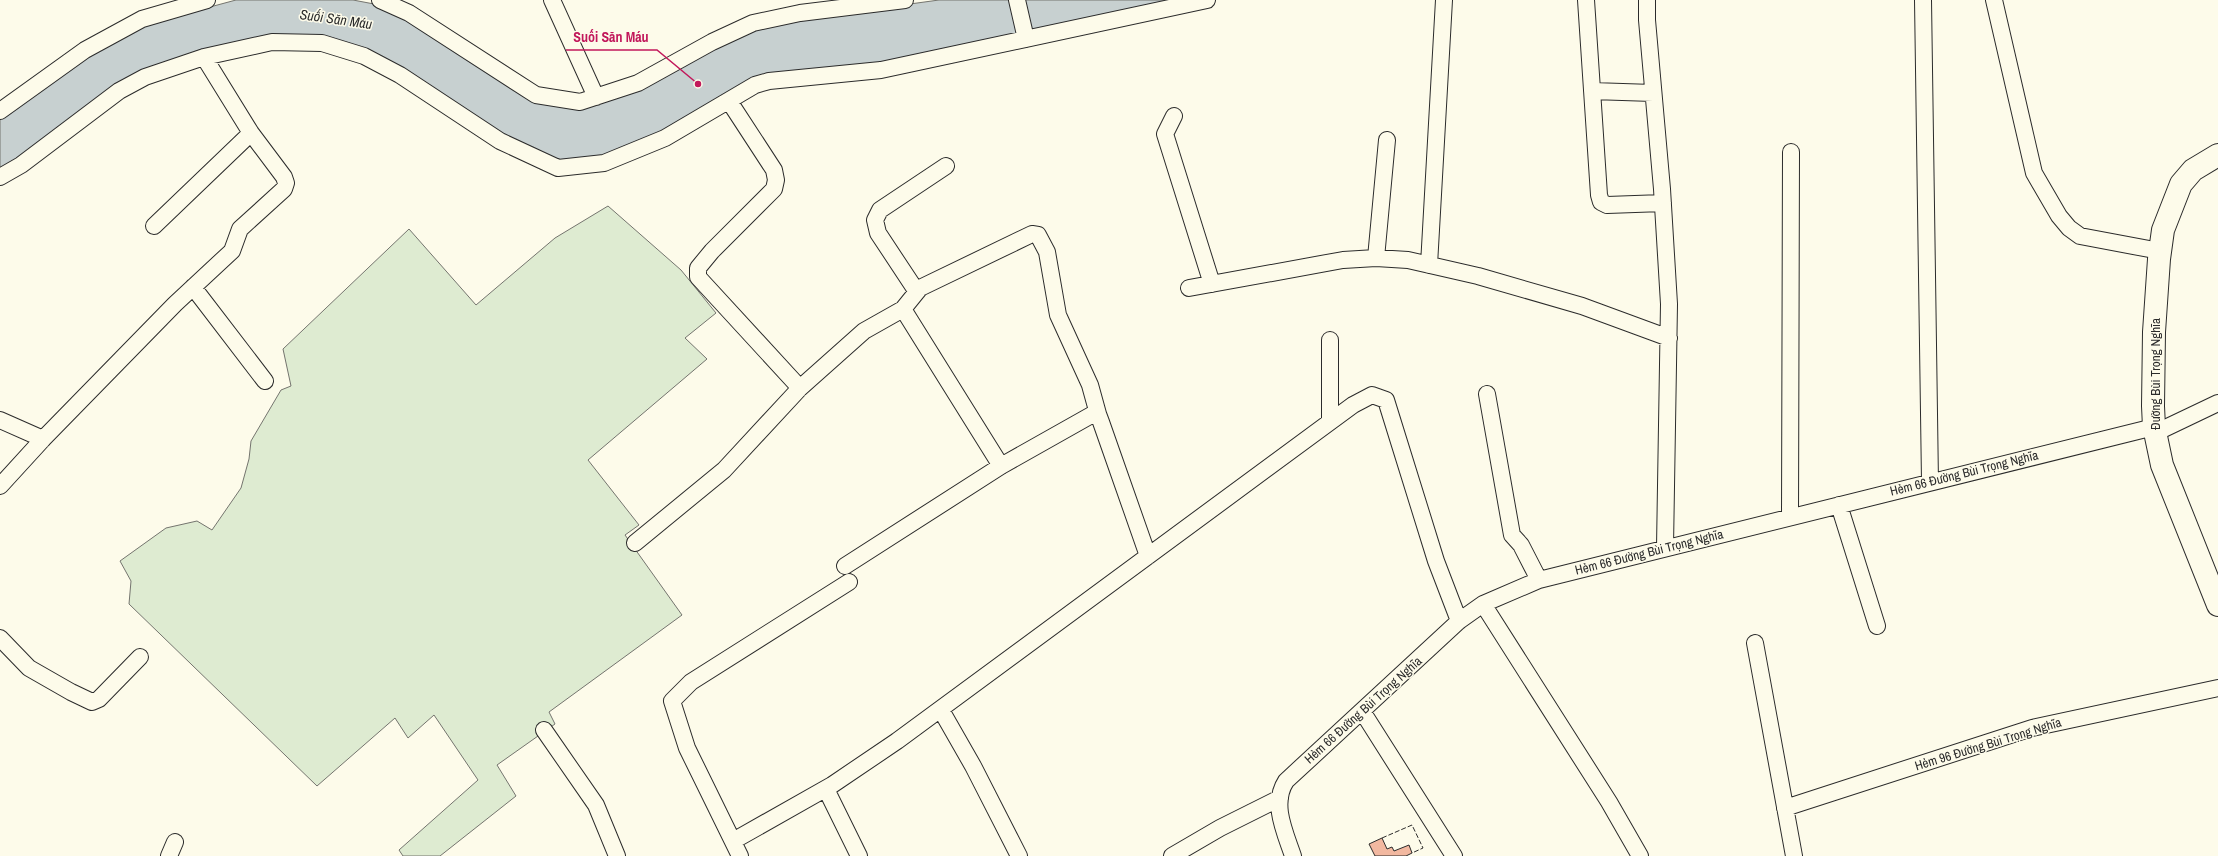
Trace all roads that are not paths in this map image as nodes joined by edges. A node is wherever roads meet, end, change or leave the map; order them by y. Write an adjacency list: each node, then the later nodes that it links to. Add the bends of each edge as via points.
1 (207, 0): 18 (street, via 142,19 86,50)
2 (380, 0): 16 (street, via 409,13 536,95 580,102)
3 (552, 0): 16 (street)
4 (905, 0): 16 (street, via 800,13 753,23 712,42 638,83)
5 (1017, 0): 12 (street)
6 (1207, 0): 12 (street)
7 (1444, 0): 30 (street)
8 (1586, 0): 14 (street)
9 (1647, 0): 15 (street)
10 (1923, 0): 48 (street)
11 (1994, 0): 28 (street, via 2034,174 2059,216 2080,236)
12 (1026, 39): 17 (street, via 881,70 769,81 755,85)
13 (204, 57): 17 (street, via 272,42 322,44 364,56 400,75 500,141 558,168 604,163 665,138); 20 (street); 25 (street, via 145,77 119,91 21,165)
14 (1592, 91): 15 (street); 26 (street, via 1601,202 1607,205)
15 (1654, 93): 26 (street)
16 (596, 97)
17 (729, 101): 39 (street, via 774,170 776,180 774,189 698,268 698,277)
18 (0, 110)
19 (1174, 116): 31 (street, via 1165,134)
20 (251, 133): 27 (street); 32 (street, via 284,177 284,189 240,229 232,251)
21 (1387, 140): 29 (street)
22 (1791, 152): 51 (street)
23 (2218, 156): 28 (street, Đường Bùi Trọng Nghĩa, via 2193,170 2181,184 2164,230)
24 (946, 166): 34 (street, via 880,210 875,220 878,233)
25 (0, 177)
26 (1663, 202): 36 (street, via 1670,304)
27 (154, 226)
28 (2160, 251): 45 (street, Đường Bùi Trọng Nghĩa, via 2154,332)
29 (1376, 258): 30 (street, via 1408,260); 31 (street, via 1343,260)
30 (1428, 265): 36 (street, via 1478,276 1582,306)
31 (1212, 284): 33 (street)
32 (194, 287): 38 (street); 46 (street)
33 (1189, 288)
34 (917, 292): 35 (street); 42 (street, via 920,288 976,259 1032,234 1038,235 1047,252 1058,315 1090,385)
35 (903, 309): 39 (street, via 864,331); 47 (street)
36 (1669, 338): 53 (street)
37 (1330, 340): 44 (street)
38 (265, 381)
39 (800, 388): 52 (street, via 724,470)
40 (1488, 394): 56 (street, via 1512,535 1521,545)
41 (2218, 403): 45 (street, Hẻm 66 Đường Bùi Trọng Nghĩa)
42 (1098, 414): 47 (street, via 1095,413); 54 (street)
43 (0, 420): 46 (street)
44 (1330, 421): 54 (street); 60 (street, via 1353,404 1372,395 1386,400 1436,561)
45 (2154, 430): 48 (street, Hẻm 66 Đường Bùi Trọng Nghĩa); 59 (street, Đường Bùi Trọng Nghĩa, via 2162,465)
46 (43, 439): 49 (street)
47 (1001, 466): 55 (street)
48 (1930, 482): 50 (street, Hẻm 66 Đường Bùi Trọng Nghĩa)
49 (0, 486)
50 (1839, 505): 51 (street, Hẻm 66 Đường Bùi Trọng Nghĩa); 61 (street)
51 (1790, 517): 53 (street, Hẻm 66 Đường Bùi Trọng Nghĩa)
52 (636, 543)
53 (1665, 547): 56 (street, Hẻm 66 Đường Bùi Trọng Nghĩa)
54 (1148, 556): 66 (street)
55 (845, 566)
56 (1539, 580): 58 (street, Hẻm 66 Đường Bùi Trọng Nghĩa)
57 (849, 582): 72 (street, via 691,682 672,702 687,748)
58 (1483, 604): 60 (street, Hẻm 66 Đường Bùi Trọng Nghĩa); 80 (street, via 1609,802)
59 (2218, 604)
60 (1459, 621): 67 (street, Hẻm 66 Đường Bùi Trọng Nghĩa)
61 (1878, 626)
62 (0, 638): 64 (street, via 29,668 92,702 99,699)
63 (1755, 643): 71 (street)
64 (140, 657)
65 (2218, 688): 71 (street, Hẻm 96 Đường Bùi Trọng Nghĩa, via 2032,728)
66 (941, 710): 69 (street); 76 (street)
67 (1362, 711): 70 (street, Hẻm 66 Đường Bùi Trọng Nghĩa, via 1286,780); 79 (street)
68 (544, 730): 73 (street, via 596,805)
69 (826, 789): 72 (street); 75 (street)
70 (1280, 798): 77 (street); 78 (street, Hẻm 66 Đường Bùi Trọng Nghĩa, via 1278,810)
71 (1785, 808): 81 (street)
72 (733, 841): 74 (street)
73 (617, 856)
74 (740, 856)
75 (859, 856)
76 (1019, 856)
77 (1172, 856)
78 (1293, 856)
79 (1454, 856)
80 (1640, 856)
81 (1794, 856)

